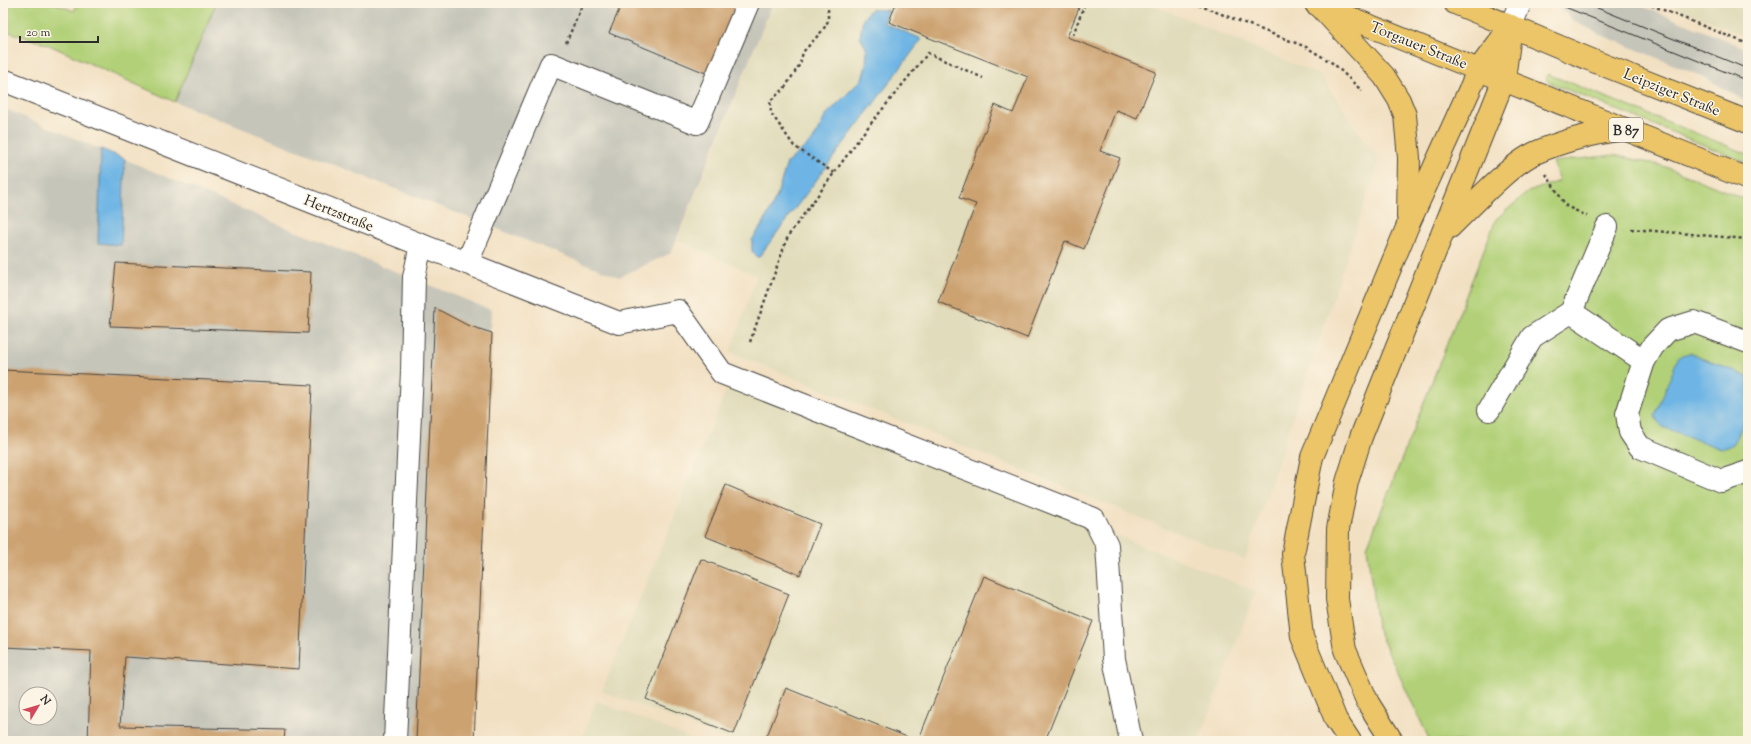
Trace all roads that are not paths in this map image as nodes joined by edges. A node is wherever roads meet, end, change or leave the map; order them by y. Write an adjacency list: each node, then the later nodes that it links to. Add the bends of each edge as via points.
1 (748, 3): 16 (street, via 697,123 551,64)
2 (1455, 3): 5 (main road)
3 (1520, 3): 5 (street)
4 (1317, 4): 6 (main road, Torgauer Straße / B 87); 12 (main road, via 1384,76 1399,100 1405,115 1409,158)
5 (1511, 26): 6 (main road); 8 (main road); 9 (main road, Leipziger Straße)
6 (1479, 69): 8 (main road, B 87); 12 (main road)
7 (3, 80): 15 (street, Hertzstraße)
8 (1504, 80): 10 (main road, B 87); 14 (main road)
9 (1748, 122)
10 (1624, 129): 11 (main road, B 87); 14 (main road, via 1595,133 1535,153 1505,174)
11 (1748, 179)
12 (1408, 224): 24 (main road, via 1312,457 1293,554 1302,637 1336,720)
13 (1607, 227): 17 (street)
14 (1445, 232): 25 (main road, via 1361,437 1346,482 1338,529 1337,599 1345,650 1368,704)
15 (421, 245): 16 (street, Hertzstraße); 22 (street, via 414,277)
16 (467, 263): 23 (street, Hertzstraße, via 619,324 678,311 722,373 1094,519 1107,545 1114,659)
17 (1572, 312): 19 (street); 20 (street, via 1532,337)
18 (1748, 342): 19 (street, via 1694,322 1668,330 1653,346)
19 (1644, 361): 21 (street, via 1627,414 1630,432 1640,447 1721,481)
20 (1489, 410)
21 (1748, 472)
22 (395, 741)
23 (1131, 741)
24 (1350, 741)
25 (1392, 741)

